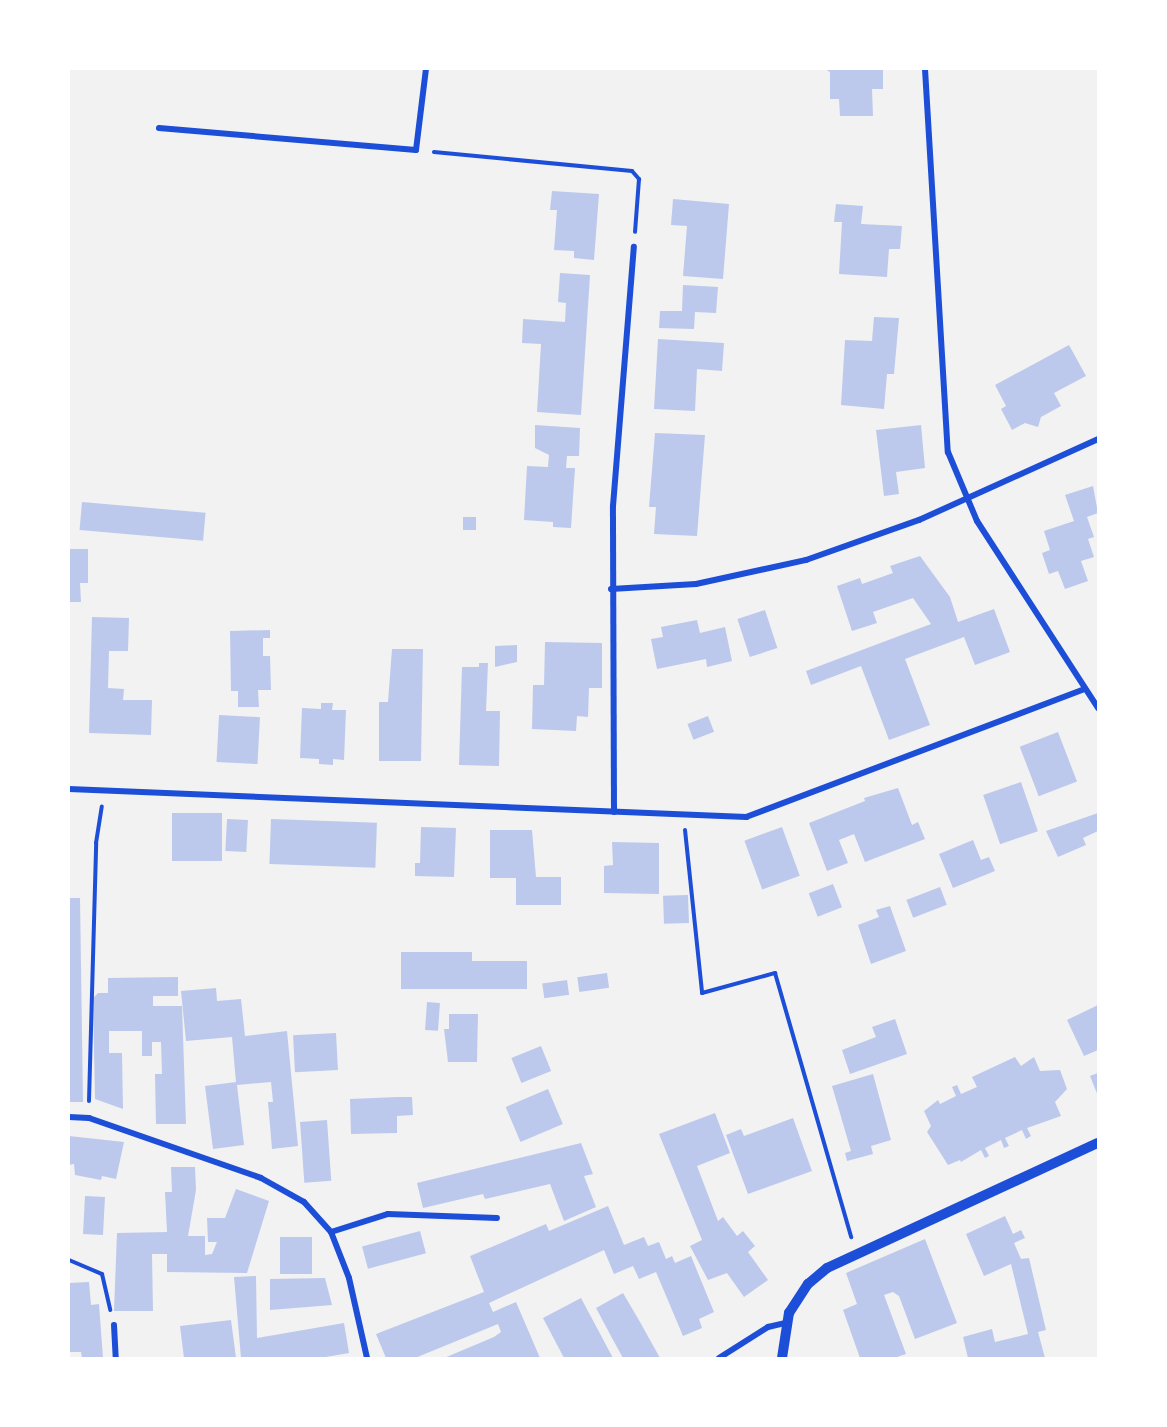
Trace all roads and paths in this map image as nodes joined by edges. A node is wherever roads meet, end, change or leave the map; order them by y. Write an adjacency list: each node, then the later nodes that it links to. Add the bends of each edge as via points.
1 (426, 69): 4 (street)
2 (925, 69): 7 (street, via 944,429 948,452)
3 (159, 128): 4 (street)
4 (416, 150): 5 (path, via 632,171 639,179)
5 (634, 247): 8 (street, via 613,506)
6 (1098, 440): 7 (street)
7 (967, 501): 8 (street, via 869,539 767,570 664,588); 9 (street)
8 (612, 589): 13 (street)
9 (1085, 689): 10 (street); 14 (street, via 761,813 732,818)
10 (1098, 708)
11 (69, 789): 12 (street)
12 (105, 790): 13 (street); 16 (path, via 96,843)
13 (614, 812): 14 (street)
14 (684, 816): 20 (path, via 702,993 775,973)
15 (69, 1117): 16 (street)
16 (89, 1118): 19 (street, via 261,1178 304,1202)
17 (1098, 1143): 20 (street)
18 (497, 1218): 19 (street, via 388,1214)
19 (330, 1232): 25 (street, via 349,1278)
20 (856, 1252): 22 (street, via 808,1284)
21 (69, 1260): 23 (path, via 102,1274)
22 (785, 1323): 26 (street, via 768,1327); 27 (street)
23 (114, 1325): 24 (street)
24 (116, 1358)
25 (368, 1358)
26 (719, 1358)
27 (782, 1358)

